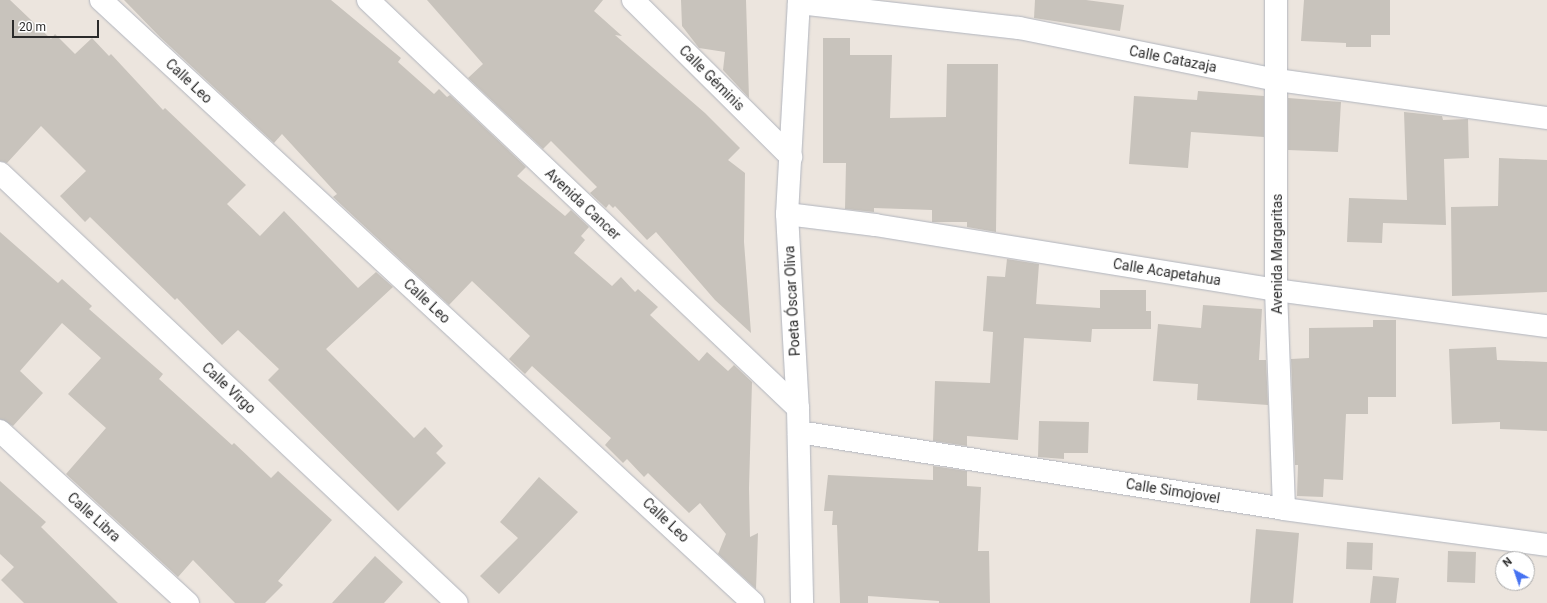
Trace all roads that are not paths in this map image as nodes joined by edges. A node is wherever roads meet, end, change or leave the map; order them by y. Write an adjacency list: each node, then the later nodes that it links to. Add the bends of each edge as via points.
1 (101, 0): 20 (street, Calle Leo)
2 (368, 0): 13 (street, Avenida Cancer)
3 (633, 0): 8 (street, Calle Géminis)
4 (1276, 0): 6 (street, Avenida Margaritas)
5 (799, 2): 6 (street, Calle Catazaja, via 1019,28); 8 (street, Poeta Óscar Oliva)
6 (1277, 80): 7 (street, Calle Catazaja); 11 (street, Avenida Margaritas)
7 (1547, 118)
8 (791, 157): 10 (street, Poeta Óscar Oliva)
9 (0, 173): 19 (street, Calle Virgo)
10 (787, 214): 11 (street, Calle Acapetahua, via 875,225); 13 (street, Poeta Óscar Oliva)
11 (1276, 290): 12 (street, Calle Acapetahua); 16 (street, Avenida Margaritas)
12 (1547, 326)
13 (798, 408): 15 (street, Poeta Óscar Oliva)
14 (0, 431): 18 (street, Calle Libra)
15 (799, 432): 16 (street, Calle Simojovel); 21 (street, Poeta Óscar Oliva)
16 (1284, 509): 17 (street, Calle Simojovel)
17 (1547, 545)
18 (188, 603)
19 (457, 603)
20 (753, 603)
21 (802, 603)

